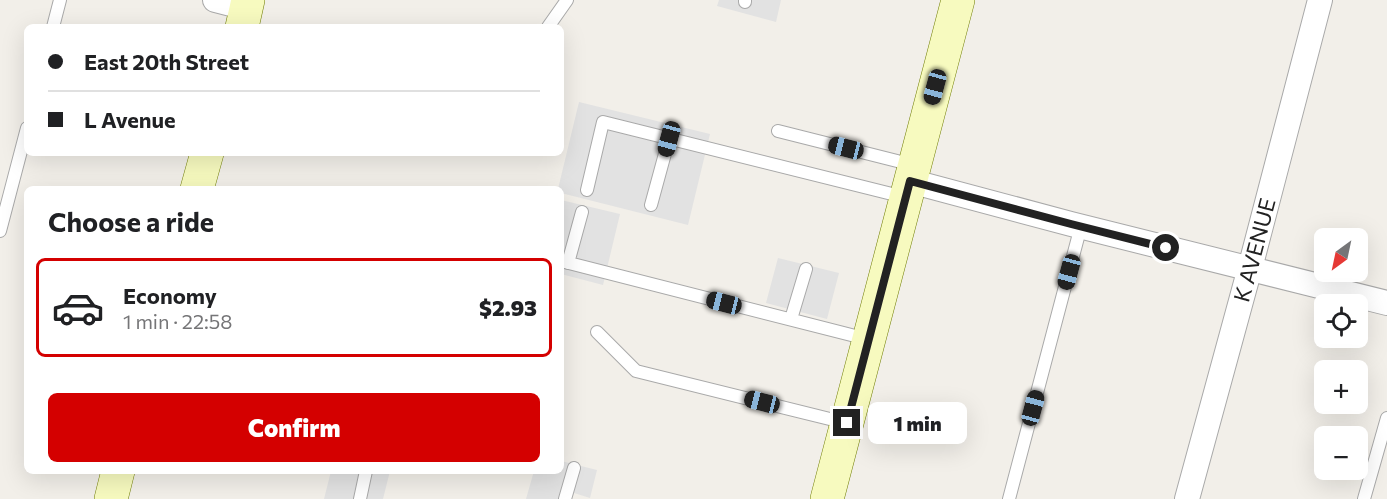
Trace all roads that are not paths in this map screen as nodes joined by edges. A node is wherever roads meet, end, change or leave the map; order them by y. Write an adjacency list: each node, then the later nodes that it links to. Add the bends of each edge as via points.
1 (60, 0): 7 (lane)
2 (214, 0): 6 (street)
3 (567, 0): 8 (lane)
4 (958, 0): 13 (street)
5 (1320, 0): 21 (street, K AVENUE)
6 (245, 12)
7 (54, 24)
8 (550, 24)
9 (777, 131): 13 (lane)
10 (24, 139): 19 (lane)
11 (669, 139): 13 (lane); 15 (lane, via 603,122); 16 (lane)
12 (206, 156): 14 (street)
13 (910, 181): 18 (street); 26 (street)
14 (198, 186)
15 (587, 190)
16 (651, 205)
17 (582, 212): 20 (lane)
18 (1082, 226): 21 (street); 36 (lane)
19 (0, 231)
20 (564, 262): 24 (lane)
21 (1250, 268): 23 (street); 37 (street, K AVENUE)
22 (806, 269): 24 (lane)
23 (1387, 303)
24 (791, 320): 26 (lane)
25 (597, 332): 28 (lane, via 636,371)
26 (869, 339): 28 (street)
27 (1387, 418): 38 (lane)
28 (847, 423): 35 (street)
29 (574, 468): 34 (lane)
30 (117, 474): 32 (street)
31 (365, 474): 33 (lane)
32 (111, 499)
33 (360, 499)
34 (565, 499)
35 (827, 499)
36 (1009, 499)
37 (1187, 499)
38 (1364, 499)

